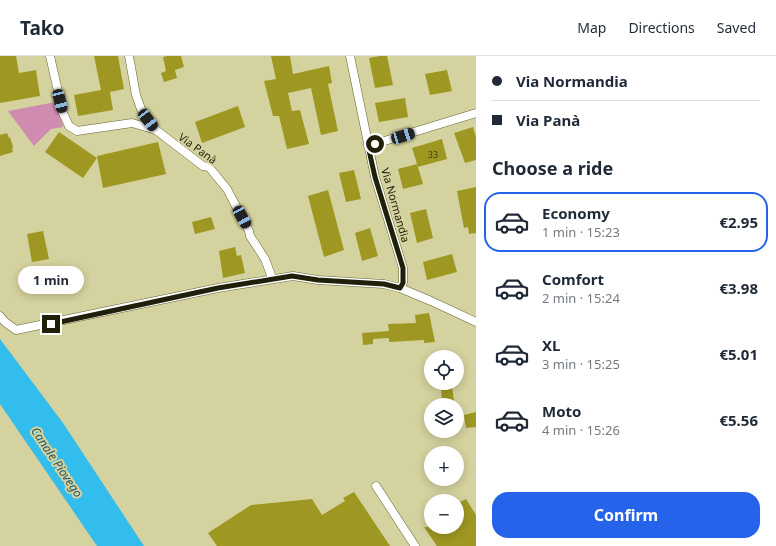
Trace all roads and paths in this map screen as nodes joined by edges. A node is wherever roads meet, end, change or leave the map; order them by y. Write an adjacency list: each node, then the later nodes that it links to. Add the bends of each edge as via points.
1 (50, 56): 5 (street, via 63,113 73,129 82,131 132,123)
2 (129, 56): 5 (street, Via Panà, via 141,109)
3 (350, 56): 6 (street, Via Normandia)
4 (476, 114): 6 (street)
5 (156, 130): 7 (street, Via Panà, via 203,166 209,167 222,182 265,259)
6 (368, 146): 8 (street, Via Normandia, via 403,268 403,283)
7 (272, 278): 8 (street, via 292,276 384,284); 9 (street, via 16,330)
8 (400, 288): 10 (street)
9 (0, 316)
10 (476, 322)
11 (376, 486): 12 (street)
12 (414, 546)

